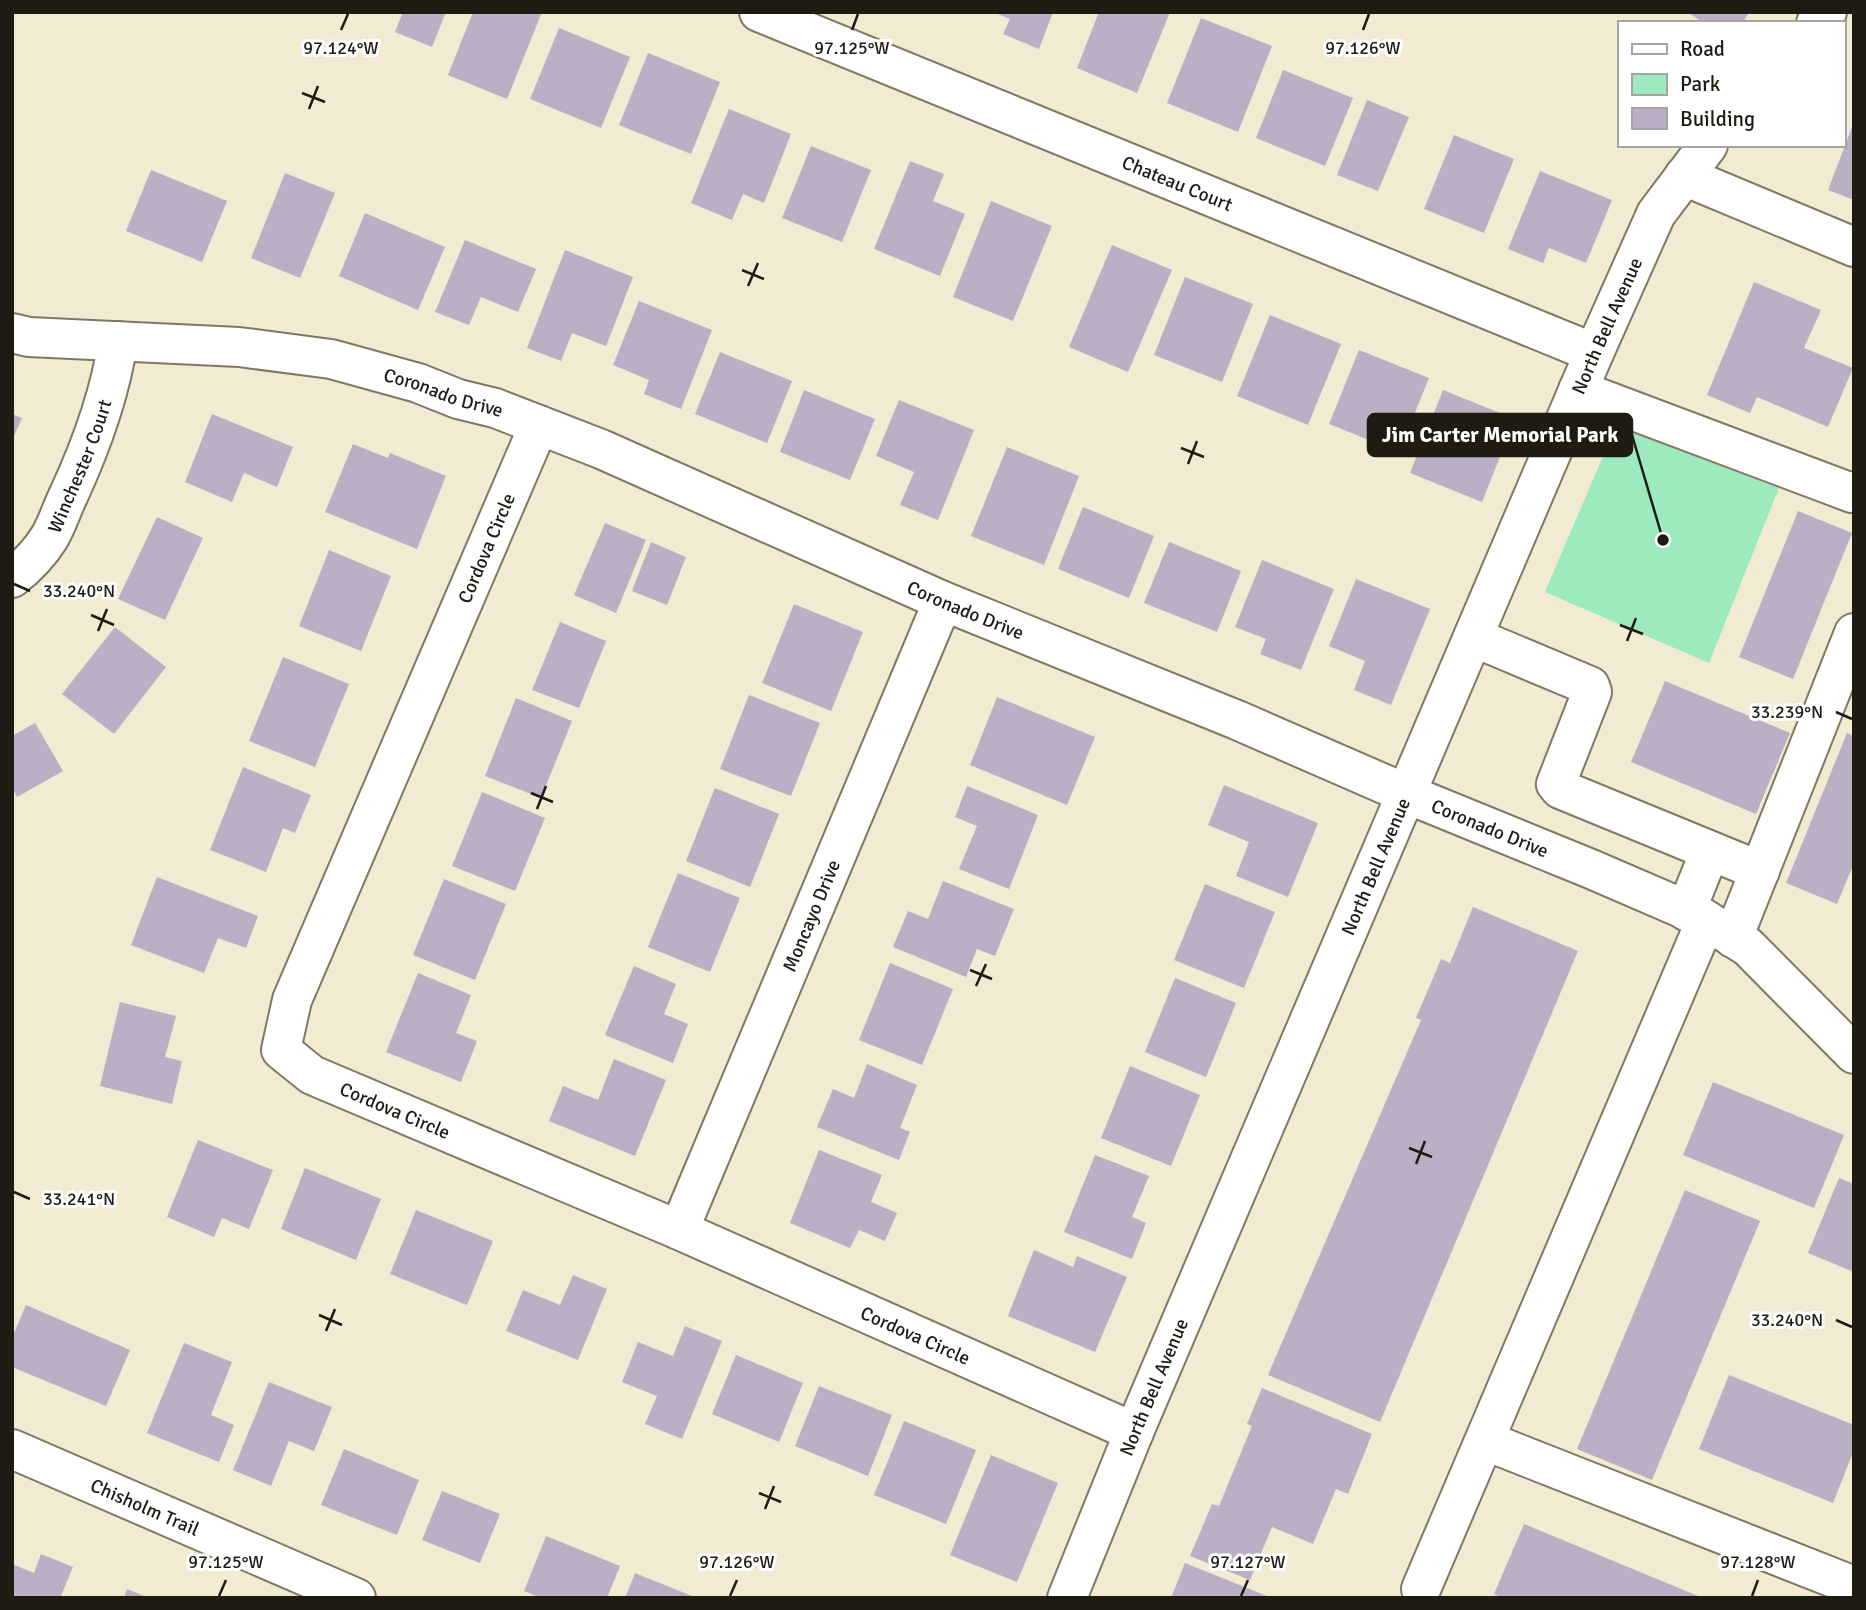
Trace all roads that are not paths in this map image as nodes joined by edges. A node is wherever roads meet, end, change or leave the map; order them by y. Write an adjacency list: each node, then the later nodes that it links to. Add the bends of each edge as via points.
1 (759, 12): 7 (street, Chateau Court)
2 (1706, 147): 3 (street, North Bell Avenue)
3 (1684, 176): 4 (street); 7 (street, North Bell Avenue, via 1656,214)
4 (1854, 247)
5 (12, 333): 6 (street, Coronado Drive, via 29,338)
6 (118, 341): 9 (street, Coronado Drive, via 239,347 331,359); 11 (street, Winchester Court, via 113,381 94,440 49,538)
7 (1594, 353): 8 (street, North Bell Avenue)
8 (1578, 390): 10 (street, via 1852,494); 14 (street, North Bell Avenue)
9 (539, 425): 12 (street, Coronado Drive); 22 (street, Cordova Circle, via 292,1000 281,1050 312,1075)
10 (1854, 491)
11 (12, 578)
12 (943, 601): 15 (street, Coronado Drive); 22 (street, Moncayo Drive)
13 (1854, 633): 19 (street)
14 (1473, 638): 15 (street, North Bell Avenue); 16 (street, via 1590,686 1592,692 1556,784)
15 (1406, 794): 18 (street, Coronado Drive); 23 (street, North Bell Avenue)
16 (1615, 812): 17 (street); 18 (street)
17 (1710, 851): 19 (street); 20 (street)
18 (1591, 869): 20 (street, Coronado Drive)
19 (1760, 871): 20 (street)
20 (1708, 923): 21 (street, Coronado Drive, via 1748,947); 24 (street)
21 (1854, 1054)
22 (679, 1230): 23 (street, Cordova Circle)
23 (1134, 1432): 29 (street, North Bell Avenue)
24 (1486, 1441): 26 (street); 27 (street)
25 (12, 1449): 28 (street, Chisholm Trail)
26 (1854, 1586)
27 (1421, 1589)
28 (356, 1598)
29 (1067, 1598)

